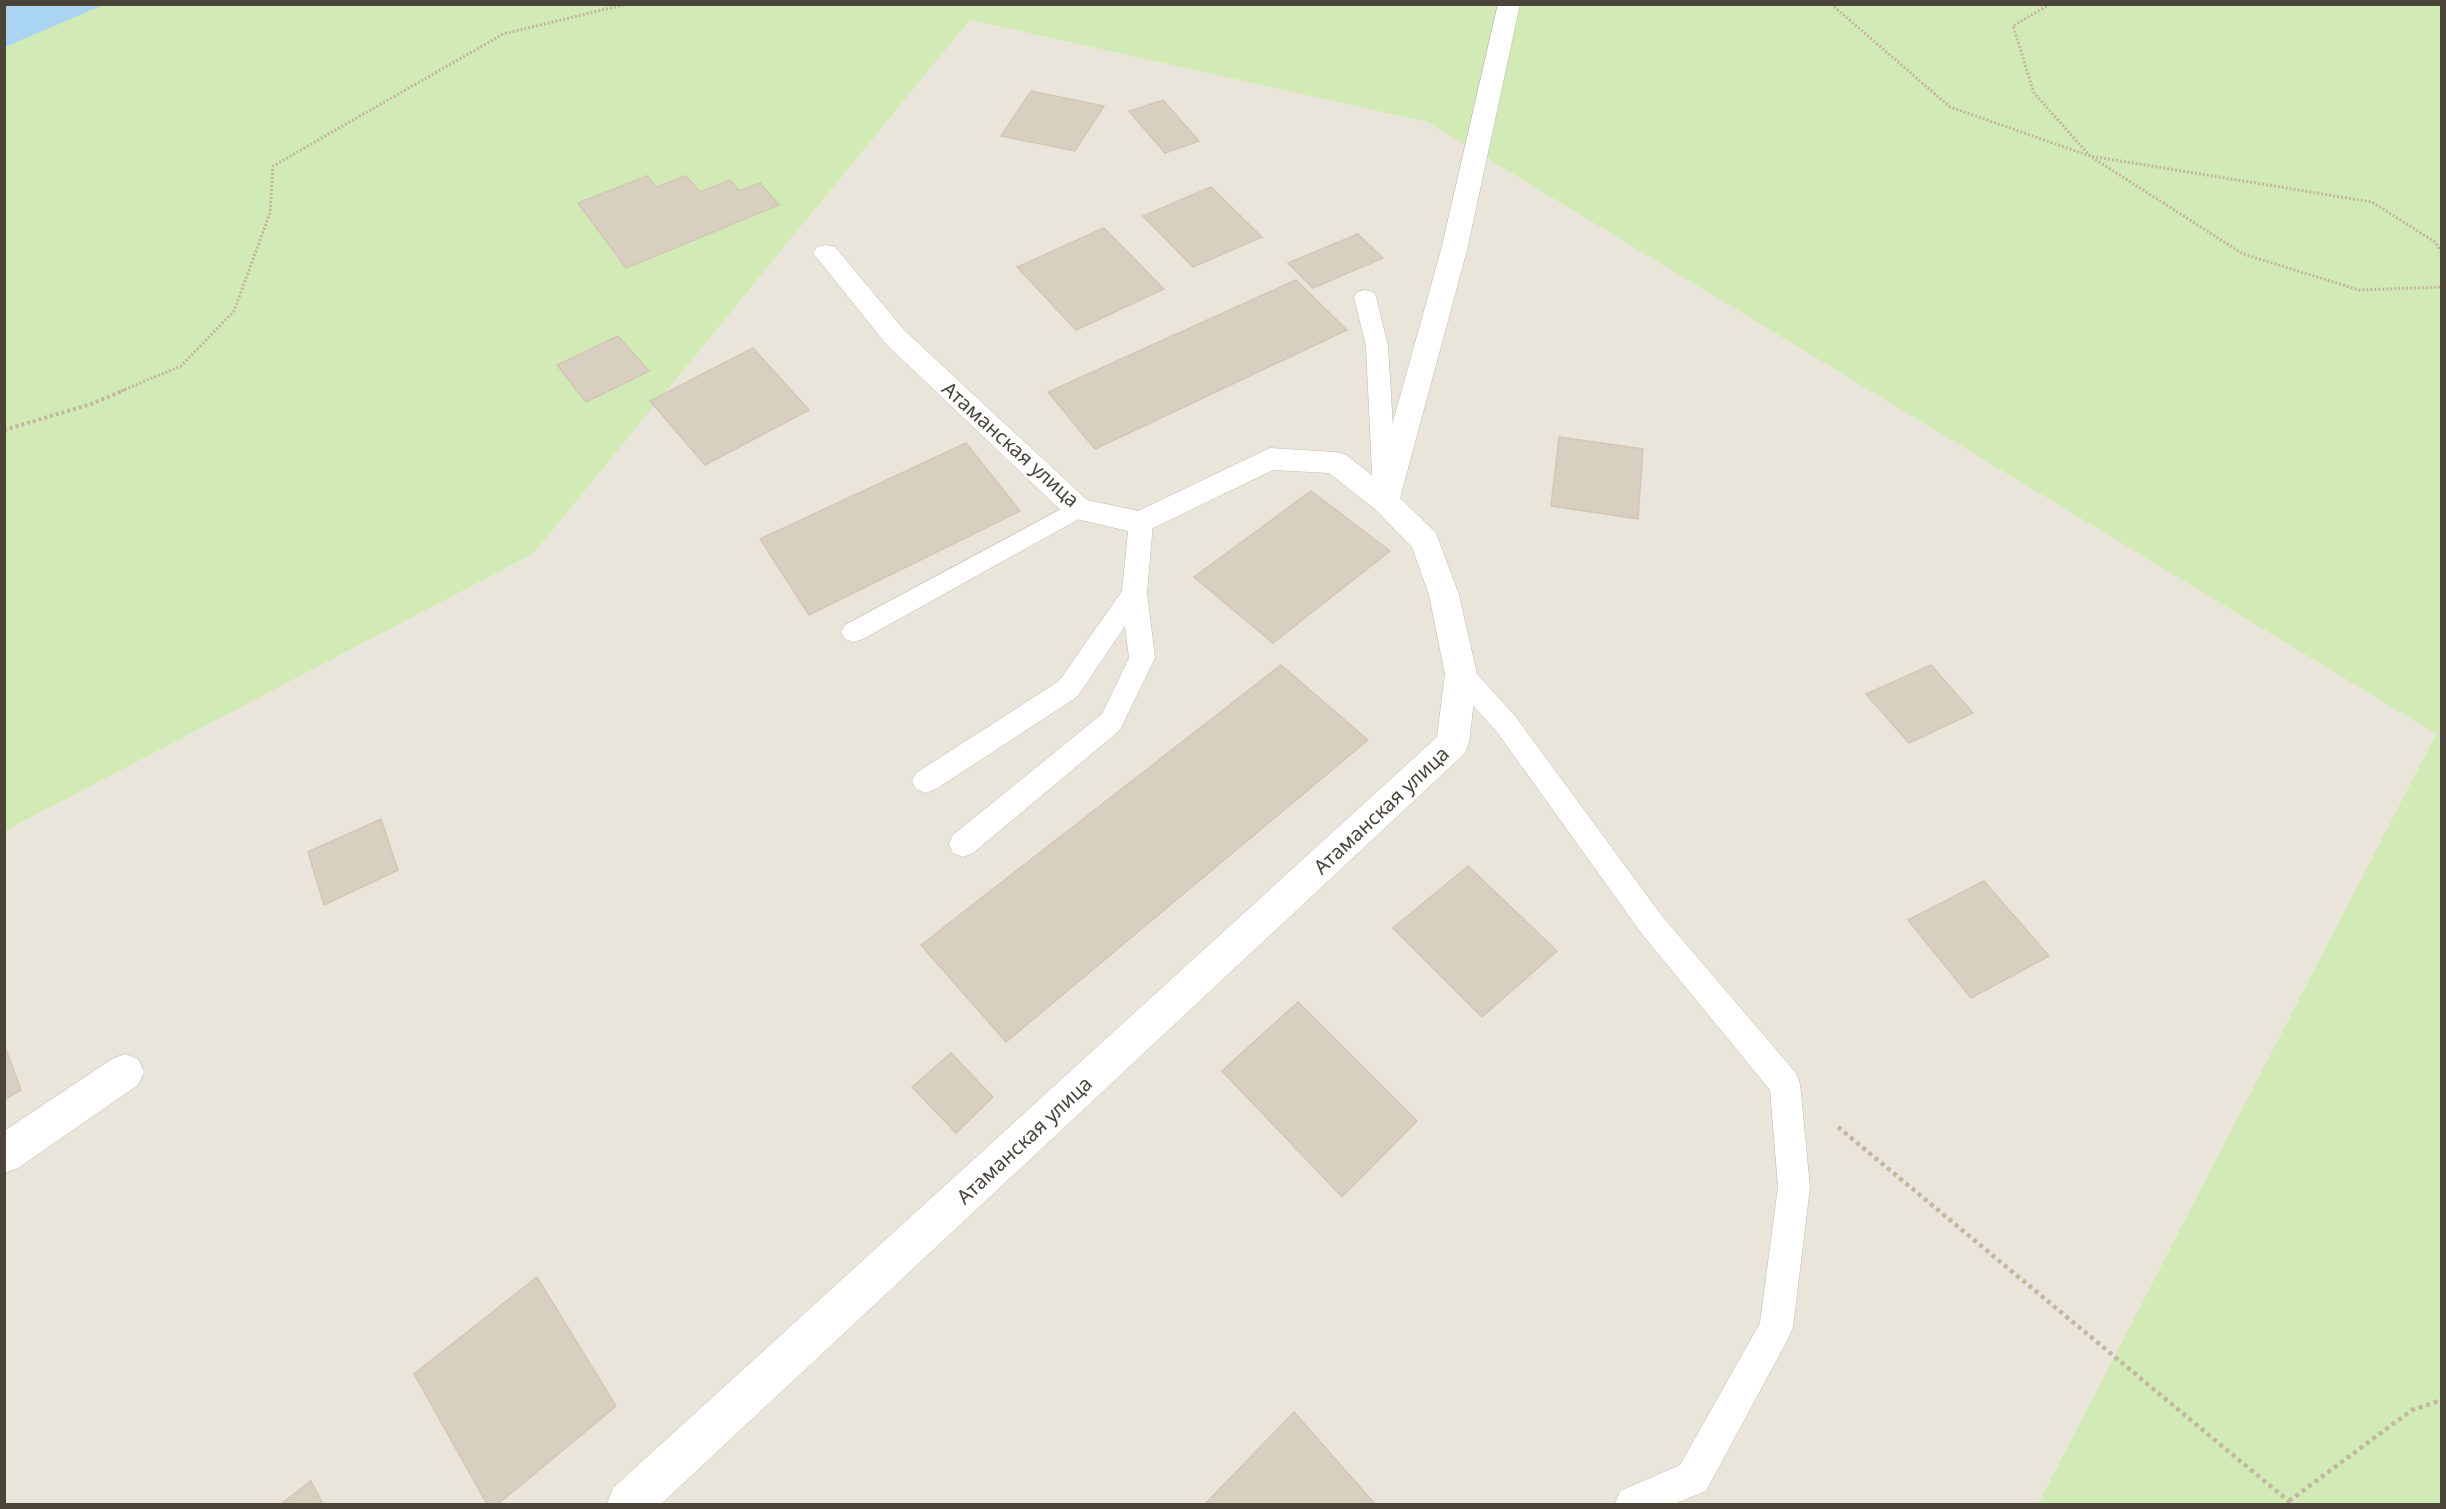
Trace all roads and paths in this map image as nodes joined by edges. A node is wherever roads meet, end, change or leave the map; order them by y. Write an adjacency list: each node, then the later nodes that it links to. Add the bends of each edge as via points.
1 (627, 4): 12 (path, via 503,34 273,166 270,213 234,311 181,366 91,404)
2 (1304, 4): 3 (path)
3 (1311, 4)
4 (1509, 4): 13 (street, via 1454,250)
5 (1831, 4): 7 (path, via 1950,106)
6 (2050, 4): 7 (path, via 2013,26 2034,93)
7 (2090, 156): 8 (path, via 2372,202 2436,242); 10 (path, via 2243,254 2359,290)
8 (2442, 252)
9 (826, 253): 14 (street, Атаманская улица, via 895,337)
10 (2442, 287)
11 (1365, 297): 13 (lane, via 1377,346)
12 (4, 430)
13 (1385, 501): 15 (street, Атаманская улица, via 1336,463 1270,459); 18 (street, Атаманская улица, via 1425,541 1444,595)
14 (1078, 508): 15 (street, Атаманская улица); 17 (lane)
15 (1141, 523): 16 (lane)
16 (1134, 593): 19 (lane, via 1068,689); 20 (lane, via 1142,658 1111,722)
17 (854, 632)
18 (1461, 674): 22 (lane, via 1506,724 1652,925); 26 (street, Атаманская улица, via 1453,744)
19 (926, 782)
20 (963, 844)
21 (125, 1072): 23 (street)
22 (1785, 1084): 25 (path); 27 (lane, via 1794,1187 1776,1327 1693,1478)
23 (4, 1154)
24 (2442, 1400): 25 (path, via 2412,1410)
25 (2291, 1503)
26 (629, 1504)
27 (1633, 1504)

